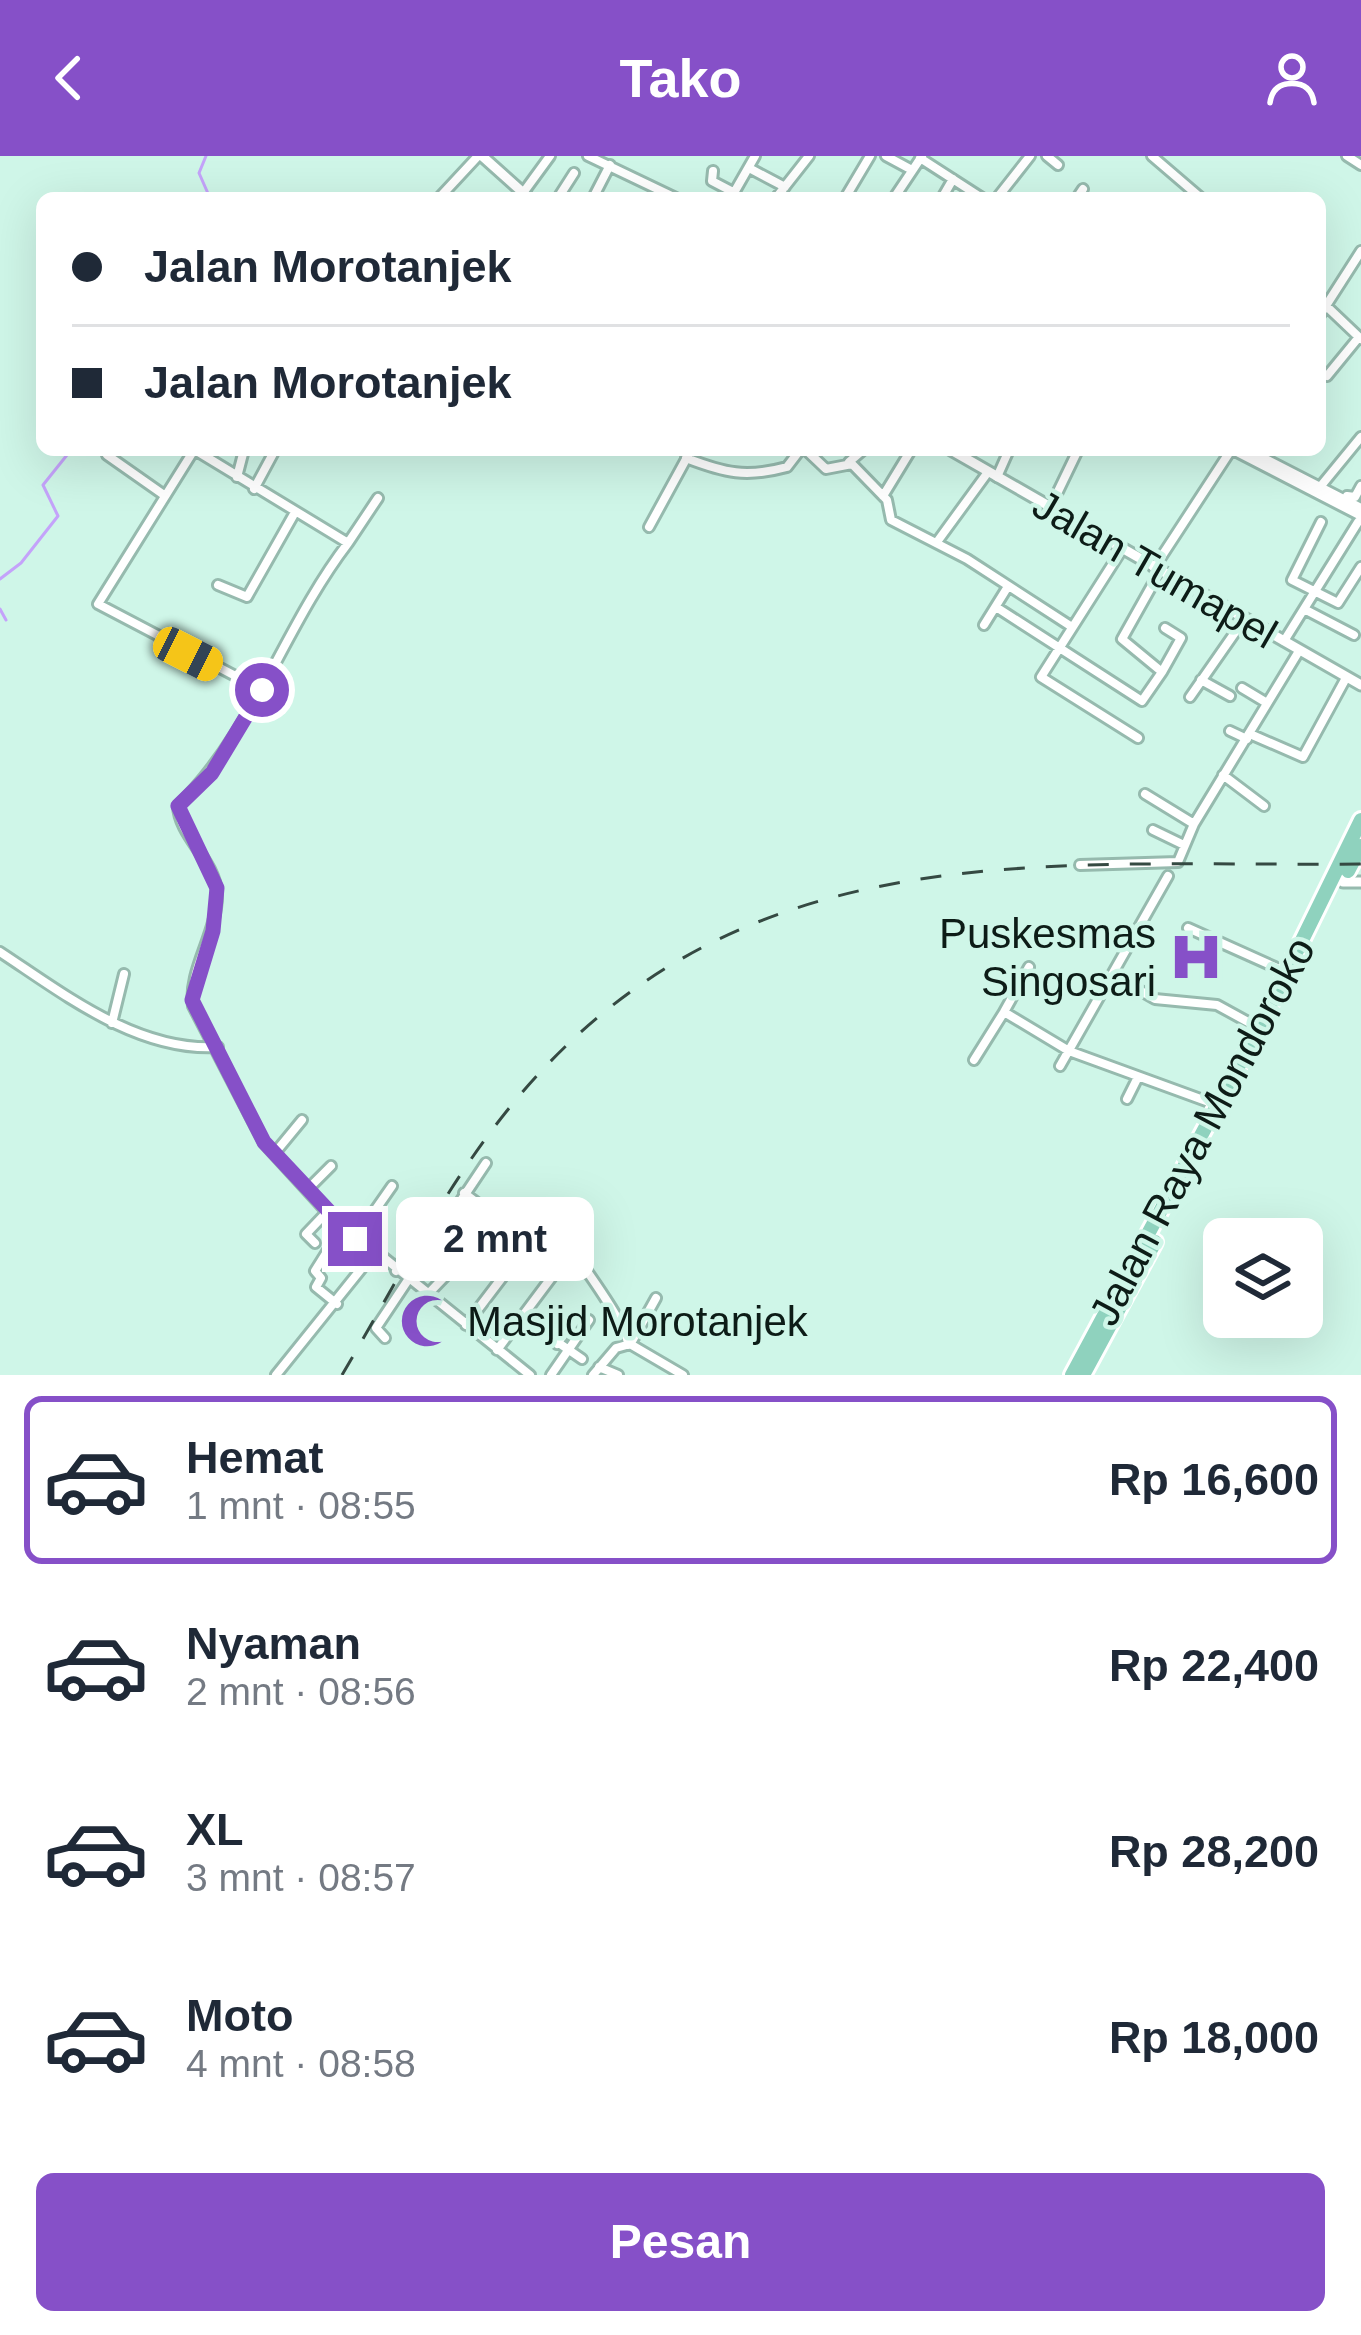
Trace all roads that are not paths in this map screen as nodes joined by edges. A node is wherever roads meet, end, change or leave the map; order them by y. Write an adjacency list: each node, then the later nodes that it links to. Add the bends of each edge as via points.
1 (480, 156): 22 (street); 23 (street)
2 (550, 156): 24 (street)
3 (588, 156): 13 (street)
4 (755, 156): 16 (street)
5 (809, 156): 21 (street)
6 (870, 156): 31 (street)
7 (886, 156): 17 (street)
8 (1030, 156): 35 (street)
9 (1047, 156): 14 (street)
10 (1152, 156): 36 (street)
11 (1347, 156): 15 (street)
12 (921, 157): 17 (street); 20 (street)
13 (610, 165): 26 (street); 27 (street)
14 (1058, 165)
15 (1361, 165)
16 (749, 168): 21 (street); 29 (street)
17 (912, 170): 32 (street)
18 (713, 171): 28 (street, via 712,181)
19 (574, 173): 25 (street)
20 (953, 179): 33 (street); 34 (street)
21 (785, 188): 30 (street)
22 (445, 192)
23 (522, 192)
24 (528, 192)
25 (562, 192)
26 (596, 192)
27 (664, 192)
28 (728, 192)
29 (735, 192)
30 (781, 192)
31 (849, 192)
32 (898, 192)
33 (945, 192)
34 (973, 192)
35 (1002, 192)
36 (1194, 192)
37 (1361, 251): 38 (street)
38 (1326, 301)
39 (1326, 310): 40 (street)
40 (1360, 338): 41 (street)
41 (1328, 376)
42 (1361, 437): 65 (street)
43 (107, 456): 66 (street)
44 (189, 456): 66 (street)
45 (201, 456): 62 (street)
46 (242, 456): 62 (street)
47 (272, 456): 64 (street)
48 (688, 456): 74 (street)
49 (693, 456): 50 (street, via 730,476 787,467)
50 (797, 456)
51 (810, 456): 60 (street, via 826,469)
52 (856, 456): 60 (street)
53 (907, 456): 67 (street)
54 (961, 456): 61 (street, Jalan Tumapel)
55 (1005, 456): 61 (street)
56 (1075, 456): 70 (street)
57 (1228, 456): 79 (street)
58 (1244, 456): 69 (street)
59 (1259, 456): 65 (street)
60 (848, 463): 67 (street)
61 (992, 474): 70 (street, Jalan Tumapel); 75 (street)
62 (237, 477): 64 (street)
63 (1361, 486): 69 (street)
64 (254, 488): 71 (street)
65 (1320, 488): 69 (street)
66 (164, 495): 98 (street, via 99,606)
67 (883, 496): 75 (street, via 891,520)
68 (378, 498): 76 (street)
69 (1340, 502): 72 (street)
70 (1050, 509): 77 (street, Jalan Tumapel)
71 (294, 514): 76 (street); 80 (street, via 247,597)
72 (1360, 516): 82 (street)
73 (1322, 522): 82 (street, via 1291,577)
74 (649, 527)
75 (937, 542): 81 (street)
76 (348, 543): 98 (street, via 301,610)
77 (1121, 551): 79 (street, Jalan Tumapel); 87 (street)
78 (1361, 567): 82 (street, via 1340,602)
79 (1156, 572): 85 (street, Jalan Tumapel); 93 (street, via 1122,639)
80 (218, 585)
81 (1007, 588): 83 (street); 87 (street)
82 (1316, 592): 84 (street)
83 (997, 607): 86 (street); 91 (street)
84 (1306, 610): 89 (street); 90 (street)
85 (1243, 621): 90 (street, Jalan Tumapel); 95 (street)
86 (984, 625)
87 (1072, 627): 91 (street)
88 (1165, 628): 93 (street, via 1181,638)
89 (1354, 635)
90 (1283, 642): 92 (street, Jalan Tumapel)
91 (1057, 647): 93 (street, via 1139,700); 104 (street, via 1042,679)
92 (1299, 651): 94 (street, Jalan Tumapel); 101 (street)
93 (1162, 672)
94 (1346, 677): 96 (street, Jalan Tumapel); 103 (street, via 1303,758)
95 (1201, 680): 99 (street); 100 (street)
96 (1361, 685)
97 (1242, 688): 101 (street)
98 (262, 690): 126 (street, via 177,813 217,888 192,1000)
99 (1230, 696)
100 (1190, 697)
101 (1267, 703): 103 (street)
102 (1230, 731): 103 (street)
103 (1248, 736): 105 (street)
104 (1138, 738)
105 (1223, 775): 107 (street); 109 (street)
106 (1145, 794): 109 (street)
107 (1264, 806)
108 (1361, 820): 122 (highway, Jalan Raya Mondoroko)
109 (1194, 824): 111 (street)
110 (1153, 830): 111 (street)
111 (1184, 845): 113 (street, via 1177,862)
112 (1361, 846): 115 (highway, Jalan Raya Mondoroko)
113 (1080, 865)
114 (1168, 876): 121 (street)
115 (1343, 882): 116 (street); 122 (highway, Jalan Raya Mondoroko)
116 (1361, 882)
117 (1188, 928): 122 (street)
118 (0, 952): 124 (street)
119 (1029, 967): 123 (street)
120 (124, 974): 124 (street)
121 (1113, 975): 125 (street, via 1155,999 1216,1005); 127 (street)
122 (1286, 981): 125 (highway, Jalan Raya Mondoroko); 171 (highway, Jalan Raya Mondoroko)
123 (1004, 1012): 127 (street); 128 (street)
124 (112, 1023): 126 (street)
125 (1259, 1028): 132 (highway, Jalan Raya Mondoroko)
126 (218, 1047): 134 (street)
127 (1069, 1051): 129 (street); 130 (street)
128 (974, 1060)
129 (1060, 1066)
130 (1137, 1079): 131 (street); 132 (street)
131 (1127, 1100)
132 (1217, 1105): 170 (highway, Jalan Raya Mondoroko)
133 (302, 1120): 134 (street)
134 (274, 1154): 138 (street)
135 (486, 1163): 139 (street)
136 (331, 1166): 138 (street)
137 (392, 1186): 144 (street)
138 (309, 1188): 140 (street)
139 (464, 1193): 142 (street); 150 (street)
140 (327, 1212): 143 (street); 145 (street, via 306,1234)
141 (428, 1217): 149 (street)
142 (500, 1220): 146 (street); 148 (street)
143 (337, 1235): 144 (street); 153 (street, via 315,1271 316,1287)
144 (355, 1239): 147 (street)
145 (315, 1243)
146 (467, 1249): 151 (street); 156 (street, via 503,1276)
147 (374, 1253): 149 (street); 153 (street)
148 (560, 1266): 154 (street); 160 (street, via 576,1256 626,1325)
149 (396, 1271): 150 (street)
150 (409, 1280): 151 (street); 158 (street, via 376,1328)
151 (428, 1294): 156 (street)
152 (656, 1298): 160 (street)
153 (339, 1301): 165 (street)
154 (521, 1317): 159 (street); 161 (street)
155 (589, 1320): 162 (street)
156 (466, 1325): 161 (street)
157 (564, 1334): 159 (street)
158 (385, 1338)
159 (557, 1344): 162 (street)
160 (629, 1344): 164 (street); 169 (street)
161 (497, 1350): 166 (street)
162 (568, 1351): 163 (street); 167 (street)
163 (582, 1360)
164 (596, 1371): 168 (street)
165 (276, 1375)
166 (530, 1375)
167 (551, 1375)
168 (618, 1375)
169 (683, 1375)
170 (1072, 1375)
171 (1083, 1375)

